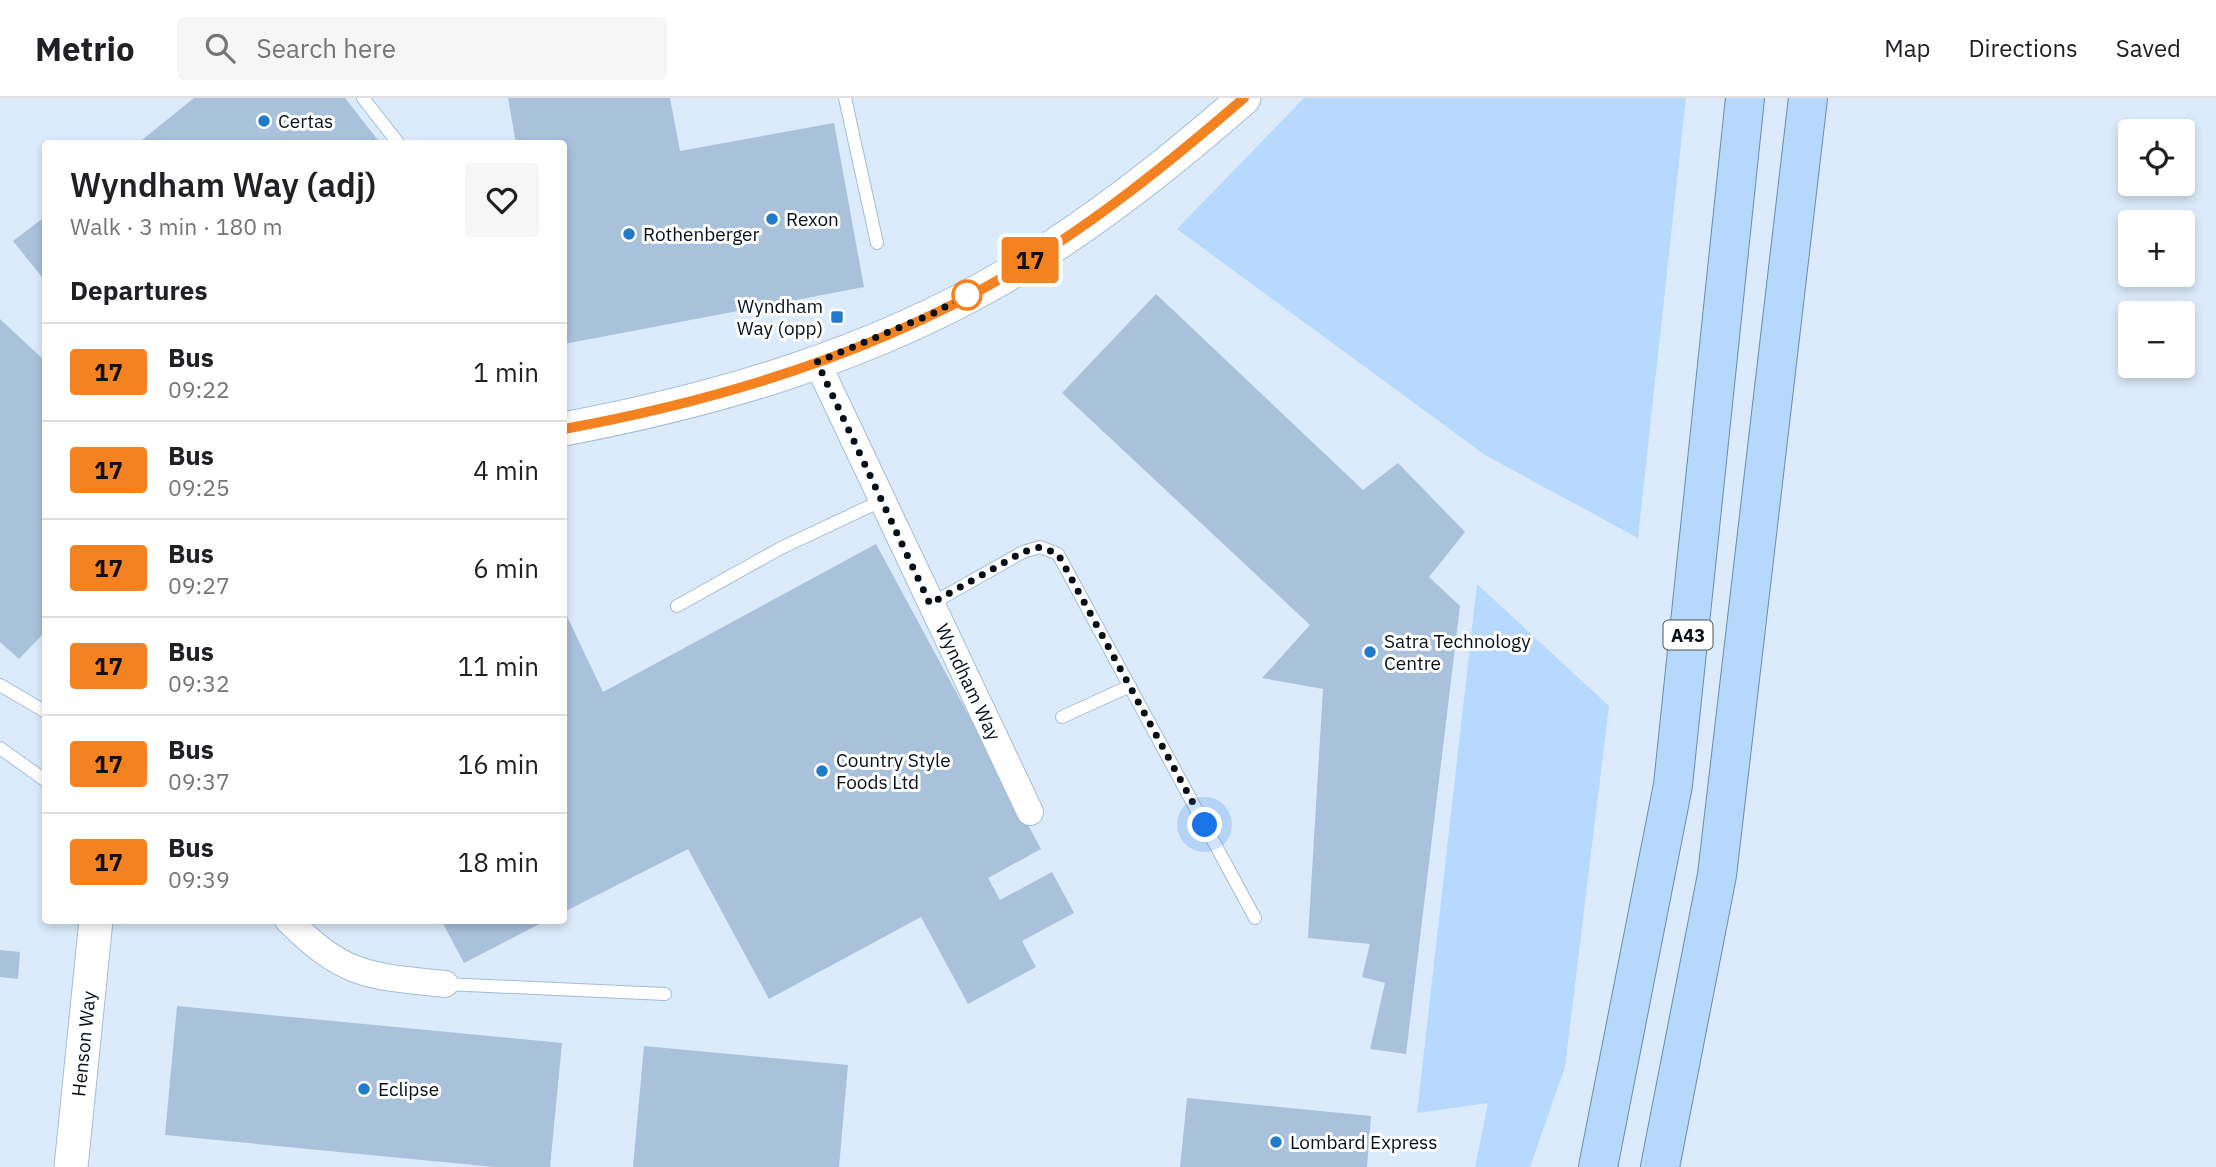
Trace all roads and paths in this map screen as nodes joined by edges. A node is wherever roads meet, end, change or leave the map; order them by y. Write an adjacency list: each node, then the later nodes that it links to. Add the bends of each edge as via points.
1 (363, 98): 6 (lane)
2 (845, 98): 7 (lane)
3 (1244, 98): 8 (street, via 1086,224 1006,275 934,313)
4 (1745, 98): 26 (highway, A43, via 1673,785)
5 (1808, 98): 27 (highway, via 1717,875)
6 (396, 140)
7 (877, 243)
8 (817, 362): 9 (street, via 659,411); 10 (street, Wyndham Way)
9 (567, 428)
10 (883, 500): 11 (street, Wyndham Way); 12 (lane, via 781,548)
11 (930, 604): 14 (lane, via 1023,552 1040,547 1058,554); 19 (street, Wyndham Way)
12 (677, 606)
13 (0, 685): 15 (lane)
14 (1130, 686): 16 (lane); 20 (lane)
15 (42, 710)
16 (1062, 717)
17 (0, 748): 18 (lane)
18 (42, 778)
19 (1030, 812)
20 (1255, 918)
21 (96, 924): 25 (street, Henson Way)
22 (292, 924): 23 (street, via 331,959 351,969 384,978)
23 (445, 984): 24 (lane)
24 (665, 994)
25 (71, 1167)
26 (1598, 1167)
27 (1660, 1167)

